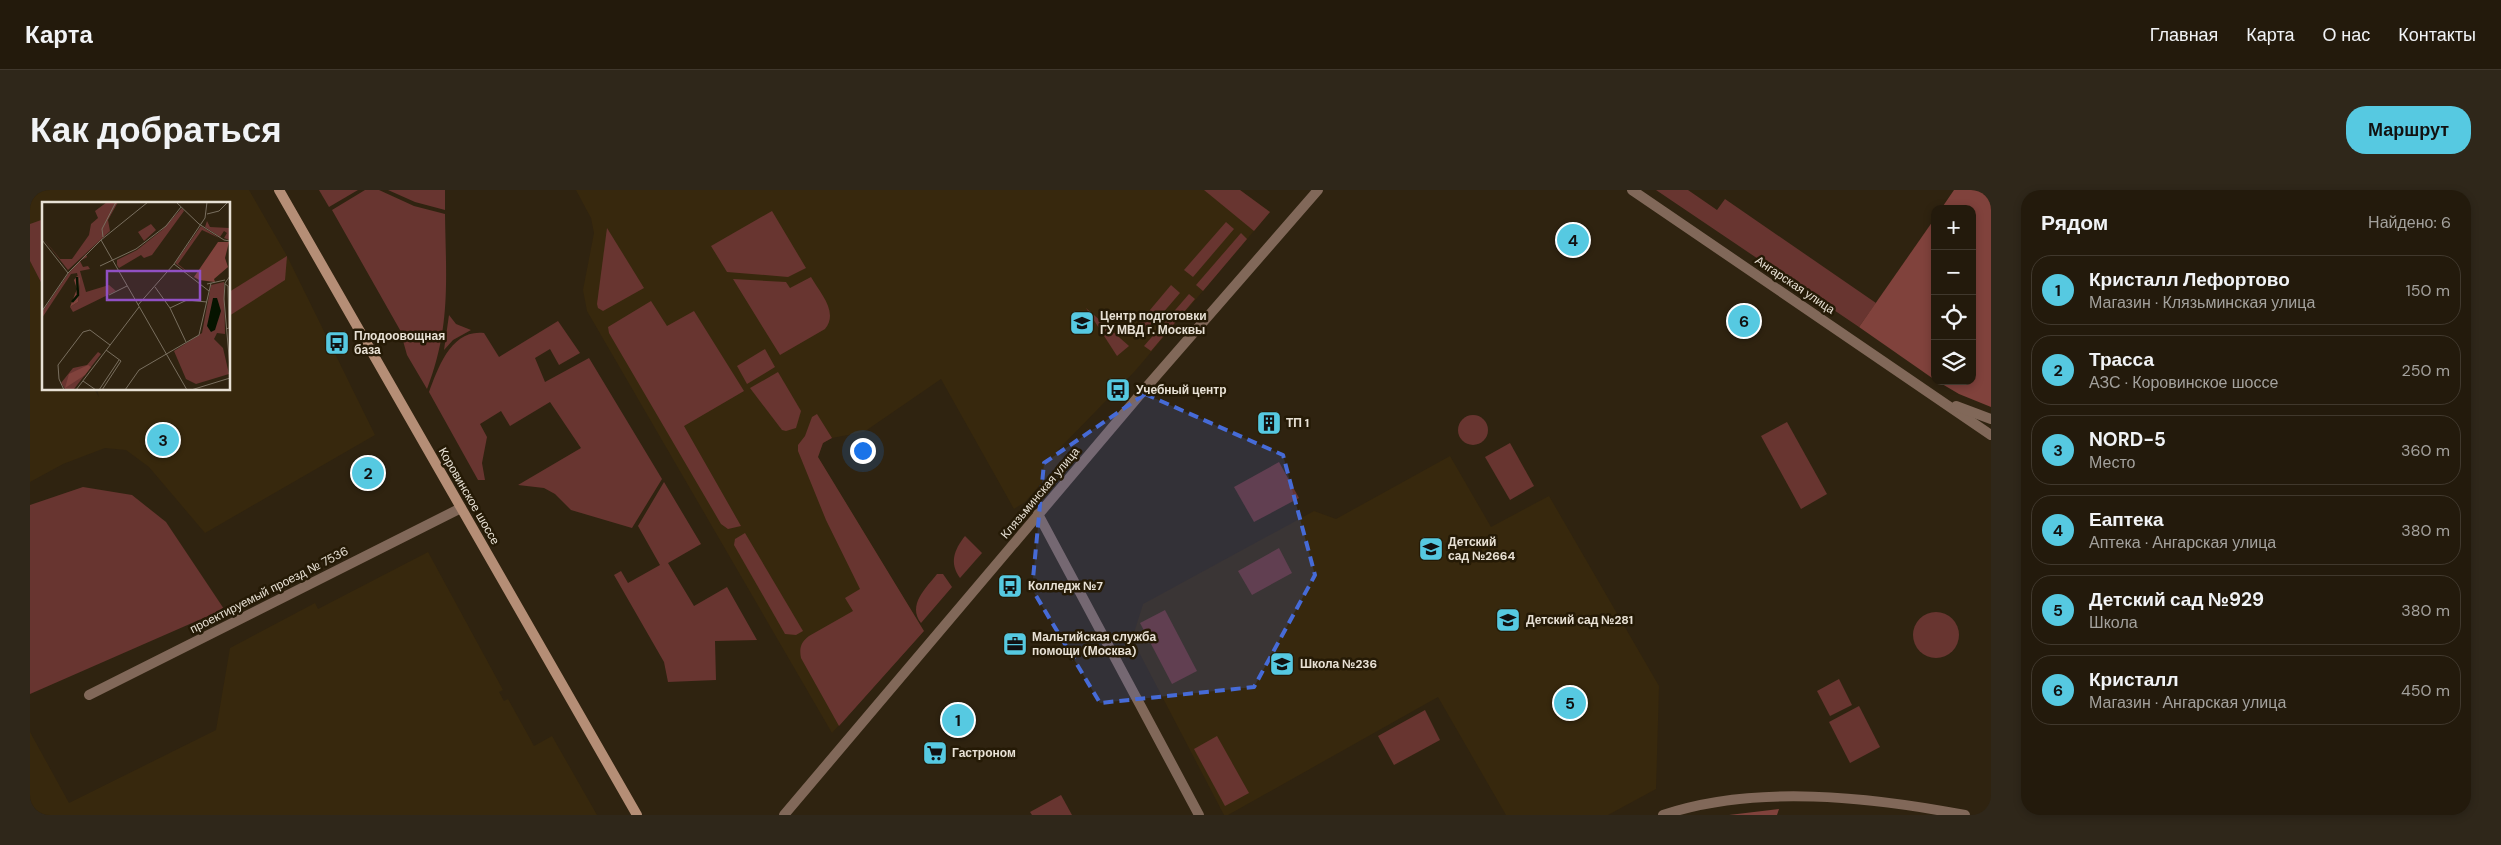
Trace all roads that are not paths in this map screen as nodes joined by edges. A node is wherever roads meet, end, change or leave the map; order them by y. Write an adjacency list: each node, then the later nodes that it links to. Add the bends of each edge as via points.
1 (279, 190): 7 (main road, Коровинское шоссе)
2 (1318, 190): 8 (street, Клязьминская улица)
3 (1632, 190): 4 (street, Ангарская улица)
4 (1944, 402): 5 (street, Ангарская улица); 6 (street, Ангарская улица)
5 (1991, 419)
6 (1991, 435)
7 (461, 508): 9 (street, проектируемый проезд № 7536); 10 (main road, Коровинское шоссе)
8 (1038, 514): 11 (street, Клязьминская улица); 12 (street)
9 (89, 695)
10 (637, 815)
11 (784, 815)
12 (1199, 815)
13 (1663, 815): 14 (street, via 1726,801 1813,798 1914,806)
14 (1965, 815)

